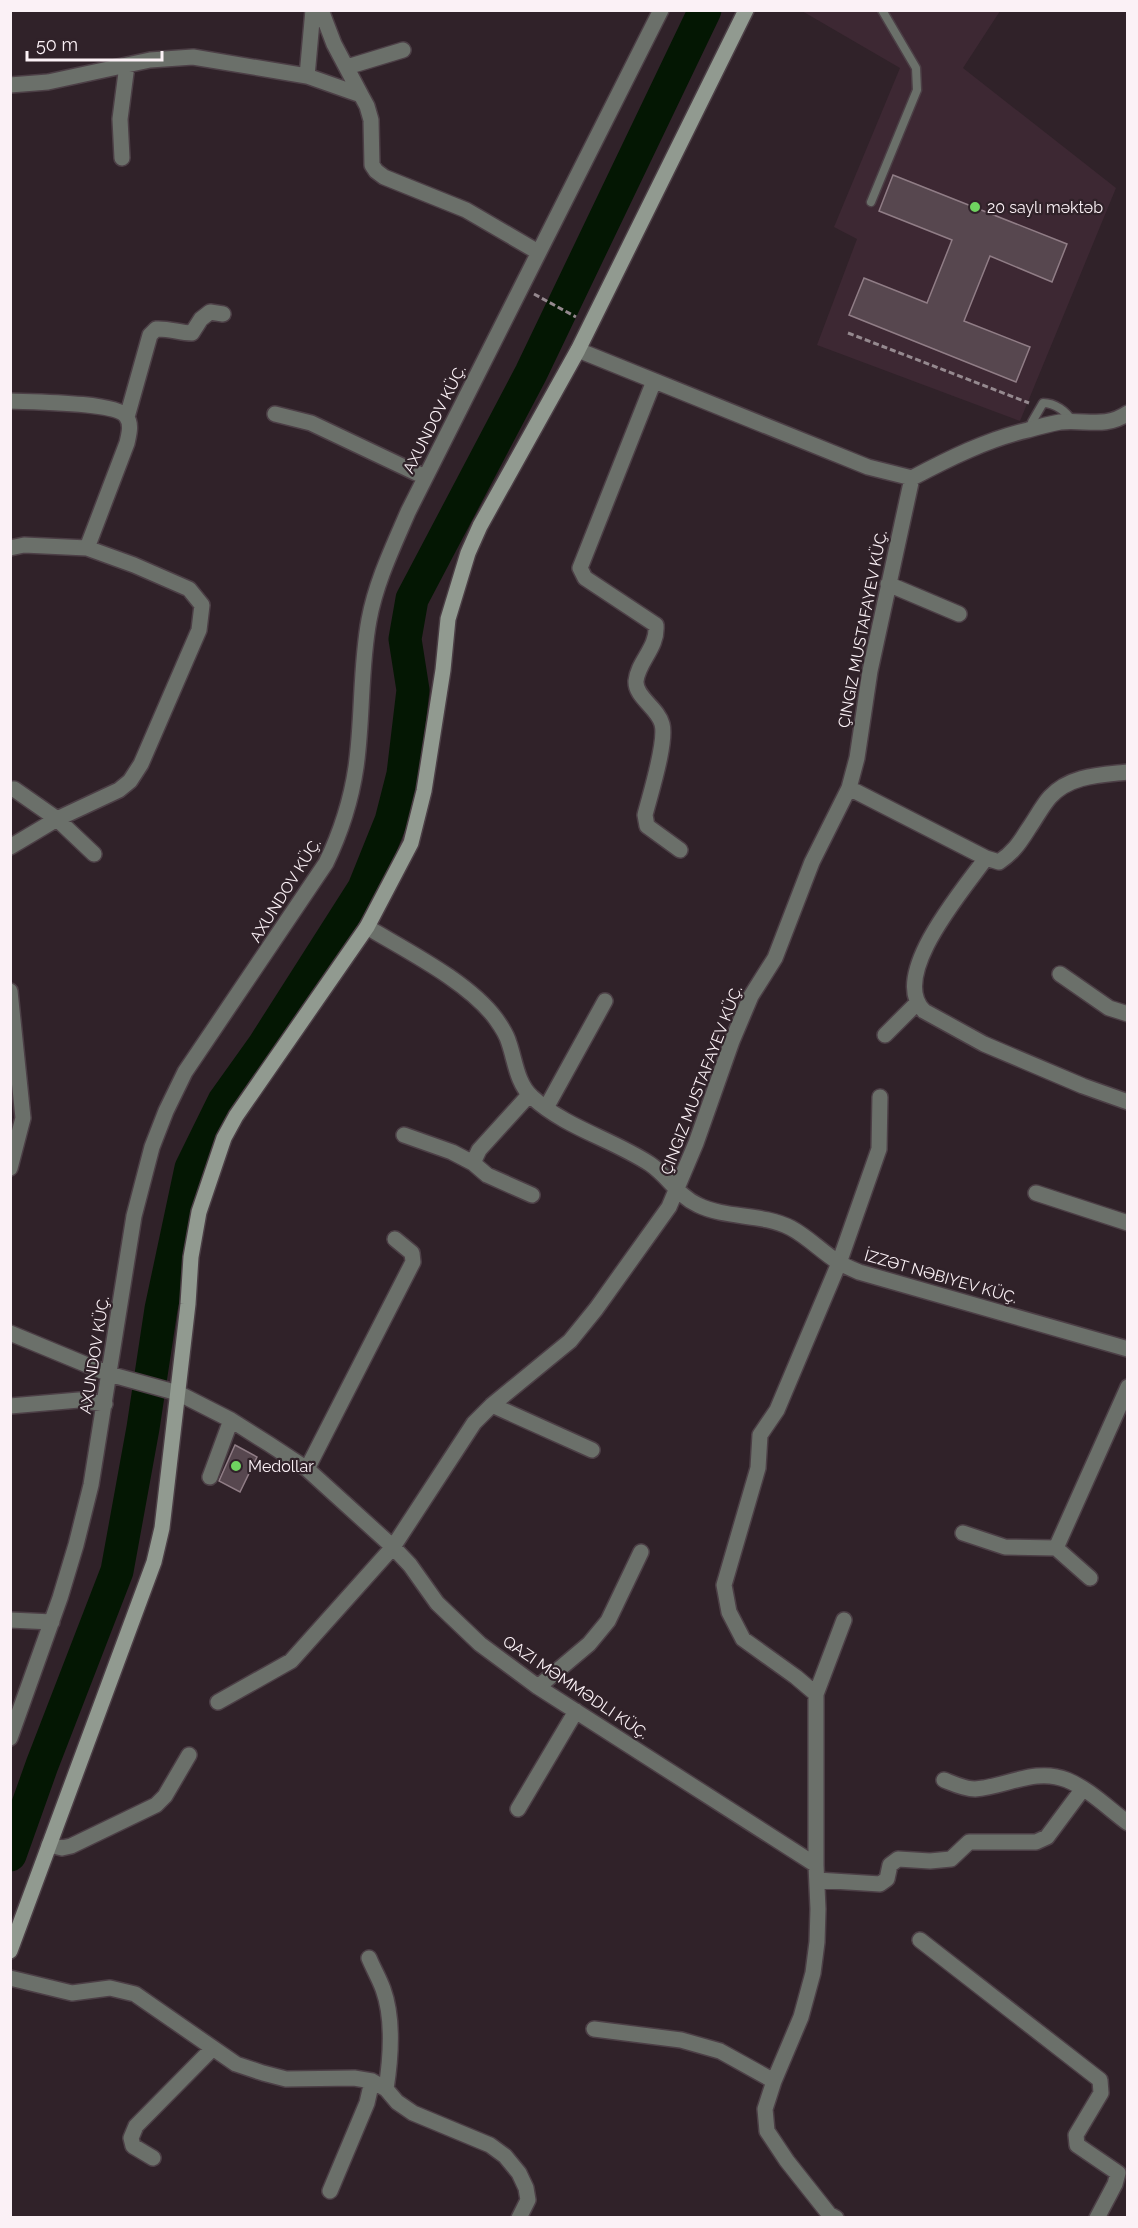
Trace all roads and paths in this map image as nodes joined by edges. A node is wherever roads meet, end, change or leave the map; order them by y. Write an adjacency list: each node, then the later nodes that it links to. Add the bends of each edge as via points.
1 (313, 10): 9 (street)
2 (321, 10): 8 (street)
3 (661, 10): 14 (street, AXUNDOV KÜÇ.)
4 (746, 10): 17 (street)
5 (882, 10): 13 (lane, via 916,68 917,90)
6 (403, 50): 8 (street)
7 (127, 65): 9 (street, via 193,57); 10 (street, via 48,82); 12 (street, via 120,119)
8 (347, 67): 11 (street)
9 (307, 76): 11 (street)
10 (10, 85)
11 (361, 95): 14 (street, via 371,120 372,165 376,171 466,210)
12 (122, 158)
13 (871, 202)
14 (538, 252): 15 (street, AXUNDOV KÜÇ.)
15 (521, 286): 17 (path); 28 (street, AXUNDOV KÜÇ.)
16 (223, 314): 25 (street, via 210,312 192,333 170,328 156,329 150,335)
17 (590, 325): 19 (street)
18 (848, 333): 22 (path)
19 (578, 350): 20 (street); 42 (street, via 468,553 448,619 416,825 400,867)
20 (654, 381): 29 (street, via 868,467); 39 (street, via 580,568 585,578 656,625 657,637 636,679 637,689 662,723 662,740 645,815 647,826)
21 (10, 401): 25 (street, via 91,405 121,411)
22 (1039, 407): 26 (lane, via 1048,403); 27 (lane)
23 (1128, 413): 26 (street, via 1105,423)
24 (275, 414): 28 (street, via 311,423)
25 (127, 417): 31 (street, via 127,443)
26 (1074, 422): 27 (street)
27 (1031, 429): 29 (street, via 973,449)
28 (425, 477): 65 (street, AXUNDOV KÜÇ., via 379,581 369,619 356,765 341,831 326,863 185,1072 166,1111 140,1189)
29 (912, 478): 32 (street, ÇINGIZ MUSTAFAYEV KÜÇ.)
30 (10, 548): 31 (street)
31 (87, 548): 37 (street, via 189,589 202,605 202,618 141,764 130,781)
32 (888, 584): 33 (street); 35 (street, ÇINGIZ MUSTAFAYEV KÜÇ.)
33 (959, 614)
34 (1128, 772): 41 (street, via 1081,778 1062,786 1050,797 1012,854 999,861)
35 (849, 788): 41 (street); 57 (street, ÇINGIZ MUSTAFAYEV KÜÇ., via 812,862 775,958 751,996)
36 (14, 789): 37 (street)
37 (57, 819): 38 (street); 40 (street)
38 (10, 847)
39 (680, 850)
40 (94, 854)
41 (986, 858): 46 (street, via 920,958 913,980)
42 (367, 927): 49 (street, İZZƏT NƏBIYEV KÜÇ., via 445,974 496,1018); 67 (street, via 224,1138 199,1212)
43 (1060, 974): 47 (street, via 1109,1008)
44 (10, 991): 53 (street)
45 (605, 1001): 52 (street)
46 (916, 1003): 48 (street); 51 (street, via 984,1044)
47 (1128, 1014)
48 (885, 1035)
49 (529, 1095): 52 (street, İZZƏT NƏBIYEV KÜÇ.); 55 (street, via 479,1150)
50 (880, 1097): 62 (street, via 879,1149)
51 (1128, 1102)
52 (546, 1108): 57 (street, İZZƏT NƏBIYEV KÜÇ., via 651,1165)
53 (17, 1118): 56 (street)
54 (404, 1135): 55 (street)
55 (473, 1163): 59 (street, via 487,1175)
56 (10, 1168)
57 (677, 1191): 62 (street, İZZƏT NƏBIYEV KÜÇ., via 715,1211 769,1220 791,1228); 69 (street, ÇINGIZ MUSTAFAYEV KÜÇ., via 652,1232 570,1341)
58 (1036, 1193): 60 (street)
59 (532, 1195)
60 (1128, 1223)
61 (395, 1239): 73 (street, via 412,1253 413,1262)
62 (839, 1263): 64 (street, İZZƏT NƏBIYEV KÜÇ.); 84 (street, via 777,1410 760,1434 758,1468 724,1586 729,1612 743,1639)
63 (10, 1333): 65 (street)
64 (1128, 1349)
65 (109, 1374): 67 (street); 68 (street, AXUNDOV KÜÇ.)
66 (1128, 1387): 77 (street)
67 (172, 1392): 71 (street); 93 (street, via 162,1528 154,1562)
68 (105, 1404): 70 (street, via 79,1400); 82 (street, AXUNDOV KÜÇ., via 91,1485)
69 (492, 1405): 72 (street); 76 (street, ÇINGIZ MUSTAFAYEV KÜÇ., via 474,1422)
70 (10, 1406)
71 (231, 1420): 73 (street); 74 (street)
72 (592, 1450)
73 (307, 1469): 76 (street)
74 (210, 1477)
75 (963, 1533): 77 (street, via 1005,1547)
76 (393, 1547): 83 (street, via 437,1603 480,1644); 85 (street, ÇINGIZ MUSTAFAYEV KÜÇ., via 291,1661)
77 (1056, 1548): 79 (street)
78 (641, 1552): 83 (street, via 608,1621 589,1644)
79 (1090, 1578)
80 (10, 1620): 82 (street)
81 (844, 1620): 84 (street)
82 (52, 1622): 87 (street, AXUNDOV KÜÇ.)
83 (538, 1687): 86 (street)
84 (816, 1694): 94 (street)
85 (218, 1702)
86 (576, 1711): 91 (street); 94 (street)
87 (10, 1738)
88 (189, 1755): 93 (street, via 156,1805 72,1846)
89 (944, 1780): 90 (street, via 976,1789 1029,1776 1049,1776 1067,1780)
90 (1082, 1790): 92 (street); 94 (street, via 1047,1837 1036,1842 969,1842 951,1859 898,1859 880,1884)
91 (518, 1809)
92 (1128, 1823)
93 (49, 1845): 96 (street)
94 (817, 1873): 101 (street, via 813,1973 801,2017)
95 (920, 1940): 108 (street, via 1101,2080 1101,2092 1076,2135 1077,2145 1118,2173)
96 (10, 1951)
97 (369, 1958): 103 (street, via 383,1989 389,2017)
98 (10, 1978): 100 (street, via 72,1993 110,1988 135,1994)
99 (594, 2029): 101 (street, via 681,2040 720,2051)
100 (213, 2048): 102 (street, via 236,2064 286,2079); 104 (street, via 136,2126 133,2146)
101 (774, 2080): 106 (street, via 765,2109 767,2131)
102 (372, 2081): 103 (street); 105 (street, via 367,2103)
103 (386, 2089): 107 (street, via 412,2113 490,2145 505,2156 526,2188 528,2200)
104 (153, 2158)
105 (330, 2191)
106 (830, 2216)
107 (519, 2217)
108 (1097, 2217)

